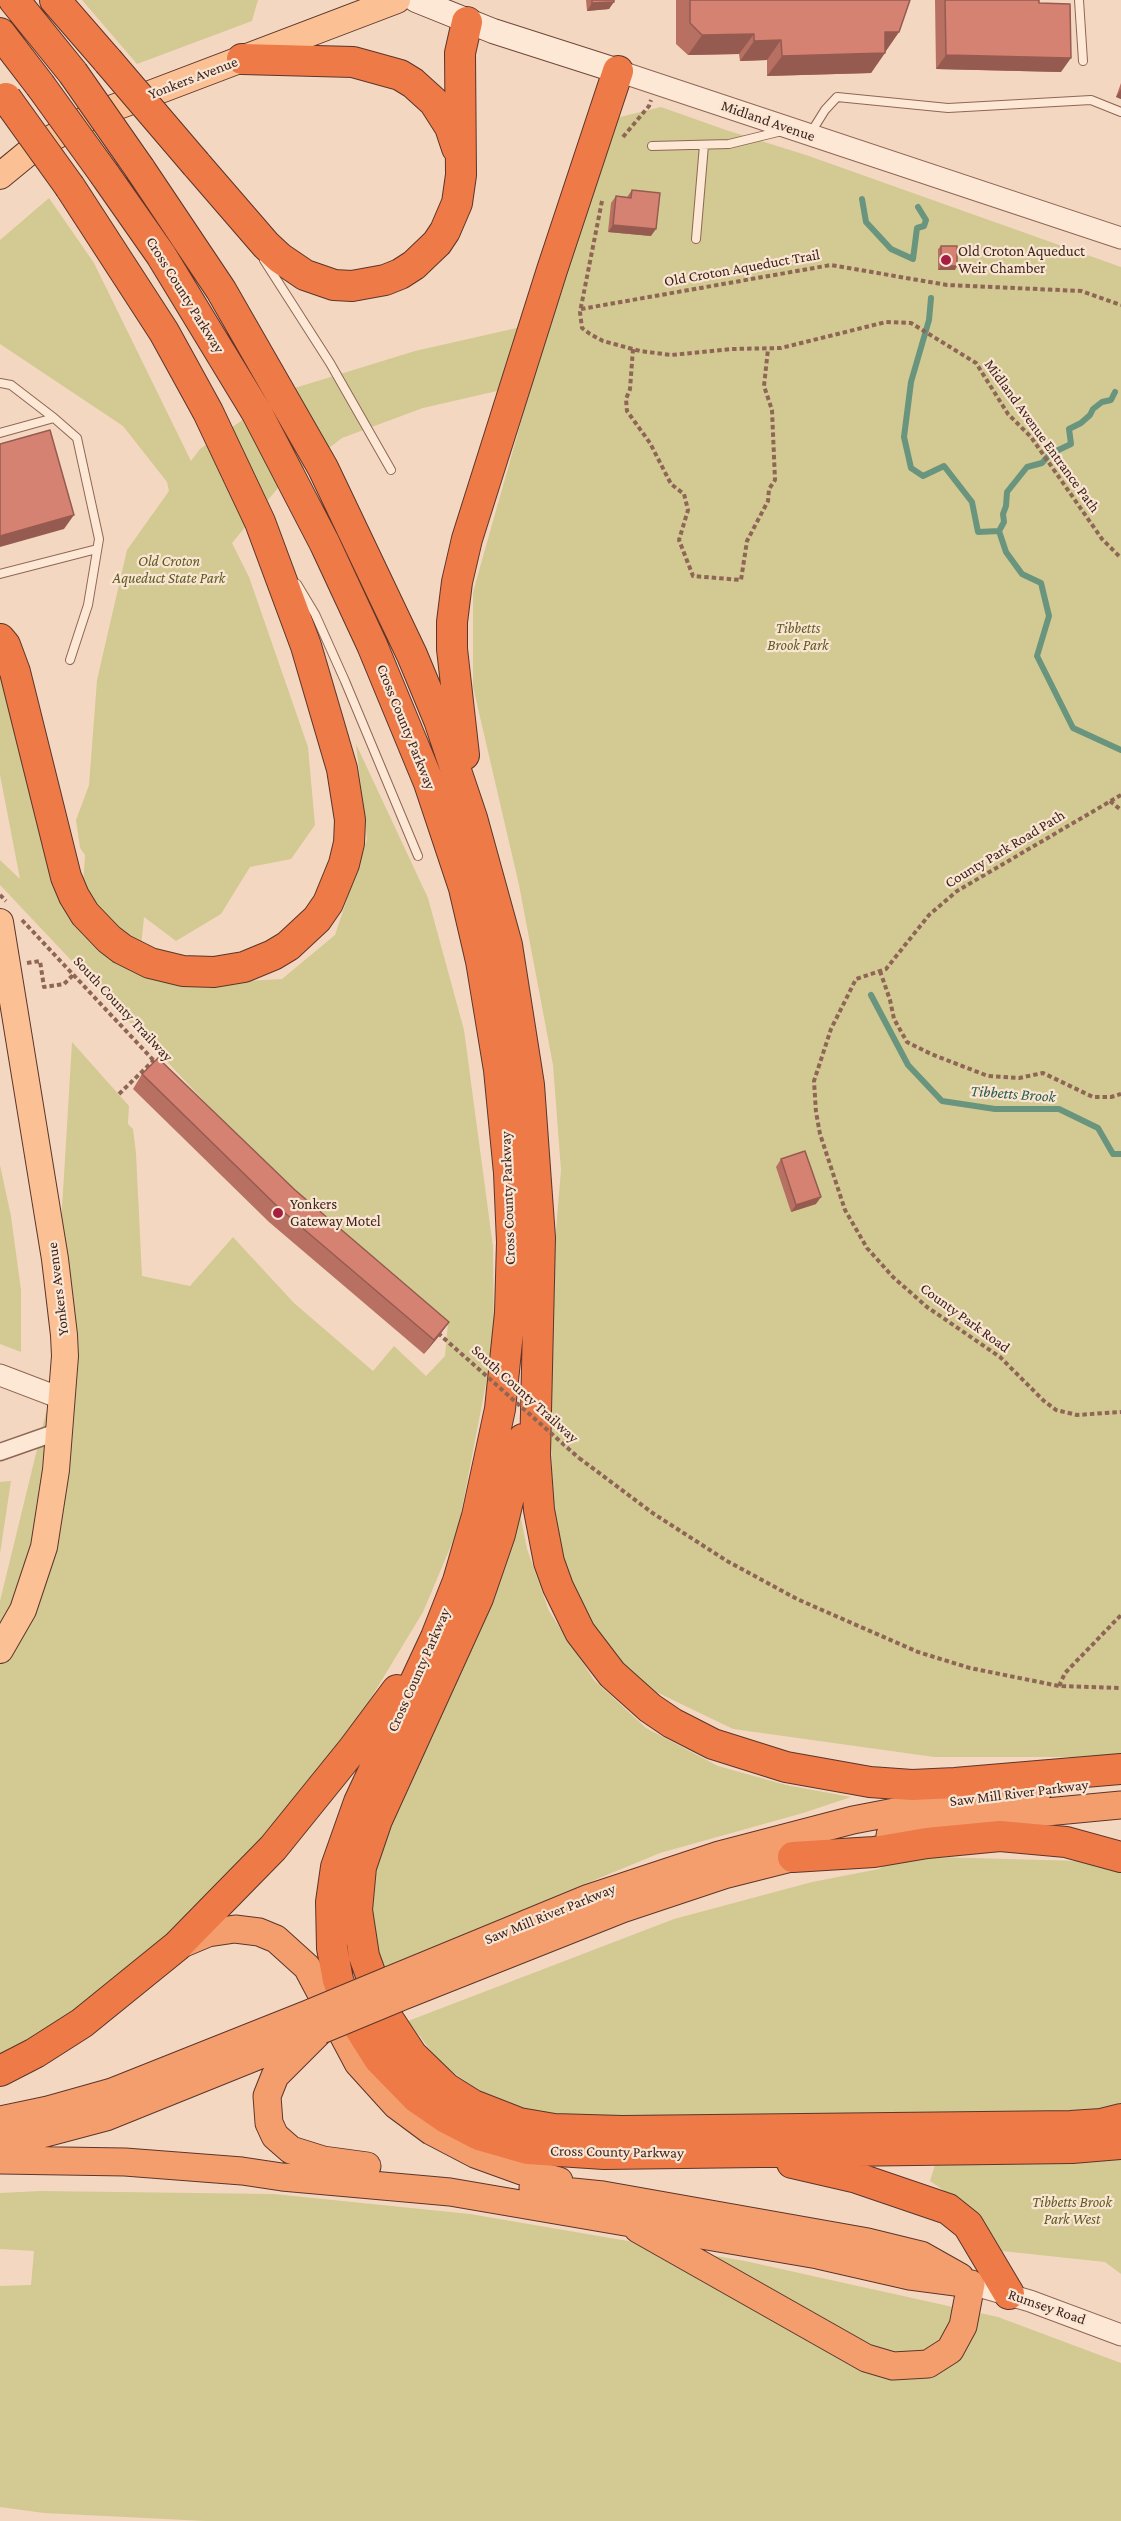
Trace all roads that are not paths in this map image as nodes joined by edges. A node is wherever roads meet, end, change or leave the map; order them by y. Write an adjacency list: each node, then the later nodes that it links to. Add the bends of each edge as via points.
1 (15, 0): 30 (highway, Cross County Parkway, bridge, via 140,168 221,290 291,409 412,655)
2 (55, 0): 18 (highway, bridge)
3 (397, 0): 8 (main road, Yonkers Avenue)
4 (416, 0): 6 (main road, Midland Avenue)
5 (1079, 0): 9 (lane)
6 (467, 22): 10 (main road, Midland Avenue); 16 (highway, via 460,53)
7 (0, 33): 38 (highway, Cross County Parkway, bridge, via 161,255 274,445 372,645 453,852 477,942 494,1034 507,1139 512,1242 510,1313 500,1409 468,1549)
8 (242, 59): 16 (highway, via 353,62 400,75 424,92 442,113 456,142); 17 (main road, Yonkers Avenue, via 74,124 34,148)
9 (1083, 61)
10 (618, 70): 13 (street, Midland Avenue); 30 (highway, via 457,582 452,649)
11 (3, 94): 25 (highway, bridge, via 70,187 164,332 208,412)
12 (1121, 112): 13 (lane, via 1091,100 948,108 837,97)
13 (800, 132): 14 (lane); 19 (street, Midland Avenue)
14 (704, 145): 15 (lane); 20 (lane)
15 (652, 146)
16 (461, 175): 18 (highway, via 457,203 437,243 400,274 369,284 334,285 305,274 280,258)
17 (0, 176)
18 (239, 215): 24 (lane)
19 (1121, 238)
20 (696, 239)
21 (0, 383): 22 (lane, via 10,385)
22 (54, 418): 23 (lane); 26 (lane, via 77,438)
23 (0, 433)
24 (391, 470)
25 (260, 522): 28 (highway, via 320,691 342,769 350,820 344,864 328,903 288,946 258,962 214,972 165,968 122,949 96,928 74,896 59,855 15,672); 31 (lane, via 315,614)
26 (98, 549): 27 (lane); 29 (lane, via 88,605)
27 (0, 574)
28 (0, 639)
29 (70, 660)
30 (472, 818): 33 (highway, Cross County Parkway, via 507,945 529,1085 540,1238)
31 (418, 856)
32 (0, 922): 35 (main road, Yonkers Avenue, via 60,1294)
33 (538, 1342): 40 (highway, via 536,1484 549,1562 567,1610 590,1646 612,1674 650,1708 692,1735 736,1752 810,1773 870,1782 955,1784); 49 (highway, via 524,1436 500,1534 478,1598 377,1820 361,1867 357,1910 364,1956 386,2014 412,2055 434,2079 473,2104 519,2123 562,2130 1071,2126)
34 (0, 1375): 35 (street)
35 (63, 1399): 36 (main road, Yonkers Avenue)
36 (60, 1431): 37 (street); 39 (main road, Yonkers Avenue, via 44,1548 23,1610)
37 (0, 1452)
38 (436, 1637): 45 (highway, via 368,1731 291,1826); 53 (highway, Cross County Parkway, via 359,1802 336,1867 331,1902 332,1948 343,1995 358,2029 384,2066 417,2098 446,2118 496,2141 569,2153)
39 (0, 1650)
40 (1121, 1769)
41 (1121, 1782): 46 (highway, Saw Mill River Parkway, via 931,1805 752,1845 599,1894)
42 (1121, 1805): 43 (highway, Saw Mill River Parkway, via 934,1827)
43 (793, 1857): 44 (highway, via 874,1852 1000,1836 1066,1842); 46 (highway, Saw Mill River Parkway, via 724,1875)
44 (1121, 1857)
45 (177, 1946): 48 (highway, via 82,2023); 57 (highway, via 208,1933 236,1929 276,1939 307,1967 358,2063 410,2117 460,2147 496,2162)
46 (394, 1989): 47 (highway, Saw Mill River Parkway, bridge)
47 (317, 2021): 50 (highway, Saw Mill River Parkway, via 112,2092); 51 (highway, Saw Mill River Parkway, via 106,2117); 57 (highway, via 275,2076 267,2096 269,2123 291,2150 340,2163)
48 (0, 2071)
49 (1121, 2119)
50 (0, 2120)
51 (0, 2142)
52 (1121, 2144): 53 (highway, via 1063,2149)
53 (739, 2152): 60 (highway, via 857,2178 948,2209 968,2225)
54 (0, 2160): 56 (highway, via 125,2162 242,2170)
55 (0, 2176): 56 (highway)
56 (282, 2177): 58 (highway, via 450,2192)
57 (603, 2195): 59 (highway, via 890,2247 921,2255)
58 (627, 2222): 59 (highway); 59 (highway, via 866,2358 893,2366 928,2364 950,2350 963,2326)
59 (971, 2284): 60 (street, Rumsey Road)
60 (1009, 2294): 61 (street, Rumsey Road)
61 (1121, 2335)

